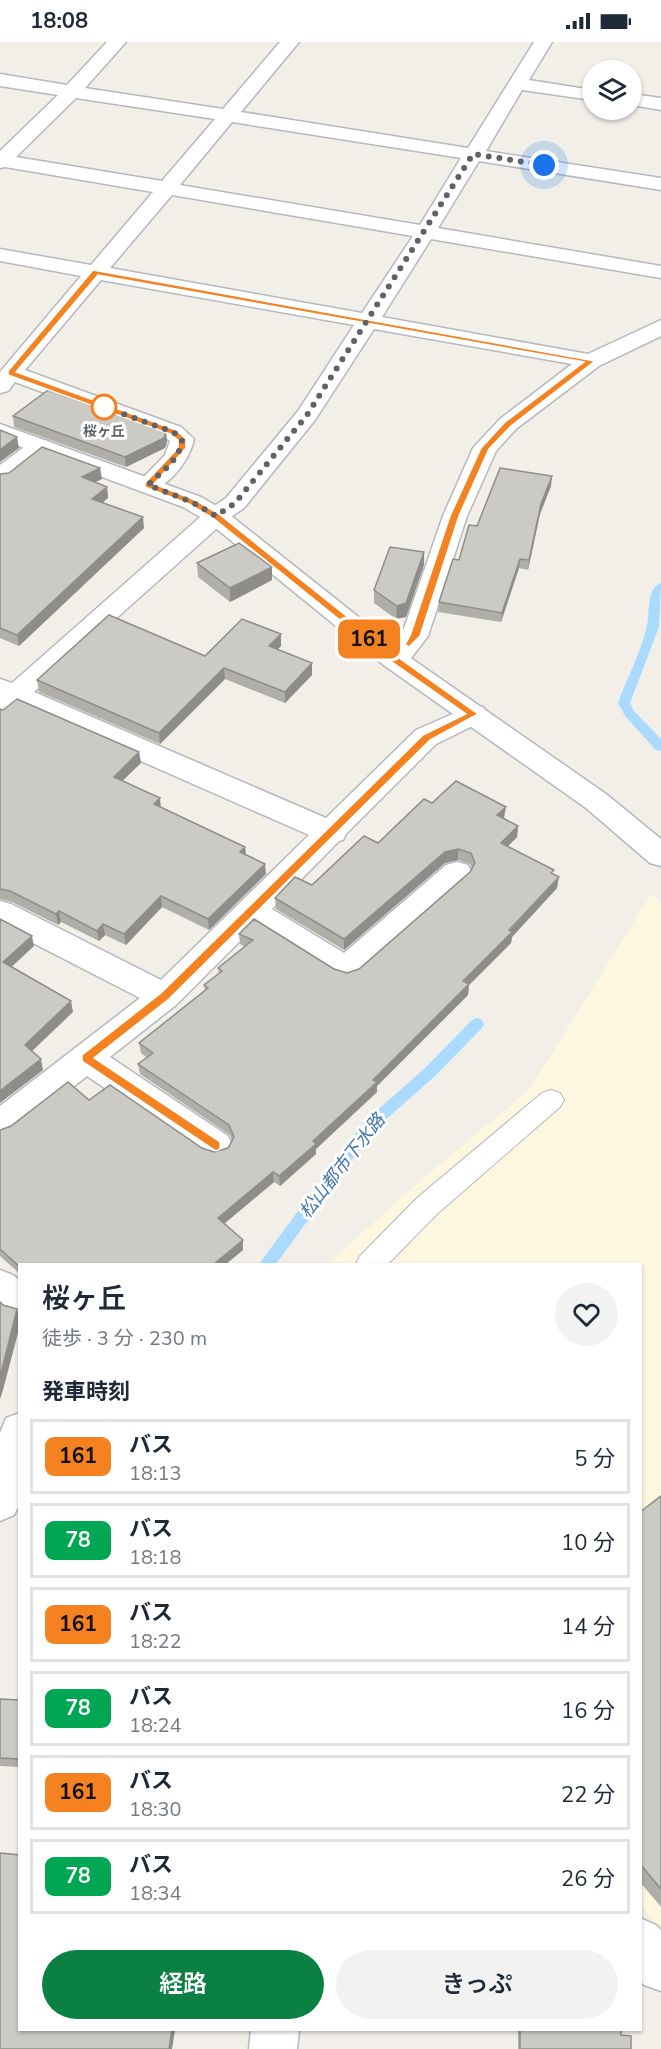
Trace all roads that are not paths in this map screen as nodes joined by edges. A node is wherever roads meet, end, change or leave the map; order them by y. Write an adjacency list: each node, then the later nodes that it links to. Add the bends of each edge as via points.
1 (117, 42): 6 (street)
2 (290, 42): 10 (street)
3 (543, 42): 5 (street)
4 (0, 80): 6 (street)
5 (517, 84): 7 (street); 11 (street)
6 (72, 91): 10 (street); 12 (street)
7 (582, 94)
8 (642, 102): 9 (street)
9 (661, 105)
10 (228, 116): 11 (street); 14 (street)
11 (473, 154): 13 (street); 15 (street)
12 (0, 161): 14 (street)
13 (661, 184)
14 (166, 189): 15 (street); 17 (street)
15 (425, 233): 18 (street); 19 (street)
16 (0, 255): 17 (street)
17 (96, 272): 19 (street); 22 (street)
18 (661, 272)
19 (366, 321): 21 (street); 27 (street, via 307,415 235,503)
20 (661, 327): 21 (street)
21 (591, 361): 28 (street, via 508,424 485,448 455,516 415,636)
22 (5, 379): 26 (street, via 173,432 182,439 182,448)
23 (0, 431): 24 (street)
24 (40, 446): 25 (street); 26 (street)
25 (0, 477)
26 (148, 485): 27 (street)
27 (216, 516): 28 (street); 29 (street)
28 (395, 660): 30 (street)
29 (5, 697): 31 (street)
30 (473, 714): 31 (street, via 426,737); 32 (street, via 596,801)
31 (332, 833): 34 (street)
32 (661, 855)
33 (457, 873): 34 (street, via 346,970)
34 (252, 911): 36 (street)
35 (0, 912): 36 (street)
36 (165, 996): 37 (street)
37 (86, 1058): 39 (street); 40 (street)
38 (551, 1100): 41 (lane, via 427,1206)
39 (0, 1125)
40 (216, 1146)
41 (371, 1263)
42 (0, 1286): 43 (street)
43 (18, 1302)
44 (18, 1438): 45 (street)
45 (0, 1502)
46 (642, 1944): 47 (street)
47 (661, 1968)
48 (275, 2031): 49 (street)
49 (273, 2049)

